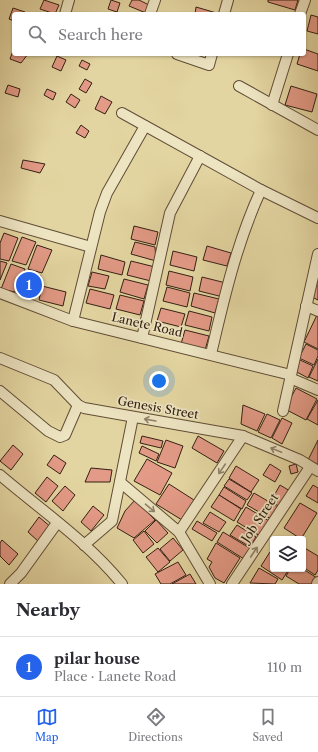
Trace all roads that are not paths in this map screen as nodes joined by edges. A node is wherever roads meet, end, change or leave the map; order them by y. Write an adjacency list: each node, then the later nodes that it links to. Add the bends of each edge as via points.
1 (69, 0): 5 (street)
2 (155, 0): 6 (street)
3 (228, 0): 7 (street)
4 (305, 0): 8 (street)
5 (66, 12)
6 (151, 12)
7 (225, 12)
8 (301, 12)
9 (183, 56): 10 (street, via 209,65)
10 (211, 56)
11 (287, 56): 13 (street)
12 (239, 86): 13 (street)
13 (272, 105): 16 (street)
14 (122, 113): 15 (street)
15 (145, 126): 17 (street); 21 (street, via 107,193)
16 (318, 130)
17 (200, 156): 18 (street); 27 (street, via 170,213)
18 (260, 190): 19 (street); 28 (street, via 238,249)
19 (318, 218)
20 (0, 221): 21 (street)
21 (91, 247): 26 (street)
22 (318, 254): 24 (street)
23 (0, 293): 26 (street, Lanete Road)
24 (306, 306): 25 (street); 30 (street)
25 (318, 311)
26 (73, 321): 27 (street, Lanete Road)
27 (142, 338): 28 (street, Lanete Road)
28 (210, 354): 30 (street, Lanete Road)
29 (0, 358): 33 (street, via 54,380)
30 (291, 376): 31 (street, Lanete Road); 34 (street)
31 (318, 390)
32 (0, 391): 33 (street, via 48,431 60,437 64,435)
33 (78, 405): 35 (street, Genesis Street)
34 (283, 411)
35 (133, 417): 36 (street, Genesis Street, one-way to 35); 39 (street)
36 (243, 436): 37 (street, Genesis Street, one-way to 36, via 300,460); 41 (street, one-way to 41)
37 (314, 469): 46 (street, Job Street, one-way to 37)
38 (0, 475): 40 (street)
39 (120, 482): 41 (street, one-way to 41); 42 (street, via 112,520)
40 (57, 523): 42 (street); 43 (street)
41 (179, 532): 45 (street)
42 (84, 545): 44 (street)
43 (10, 584)
44 (122, 584)
45 (210, 584)
46 (232, 584)

